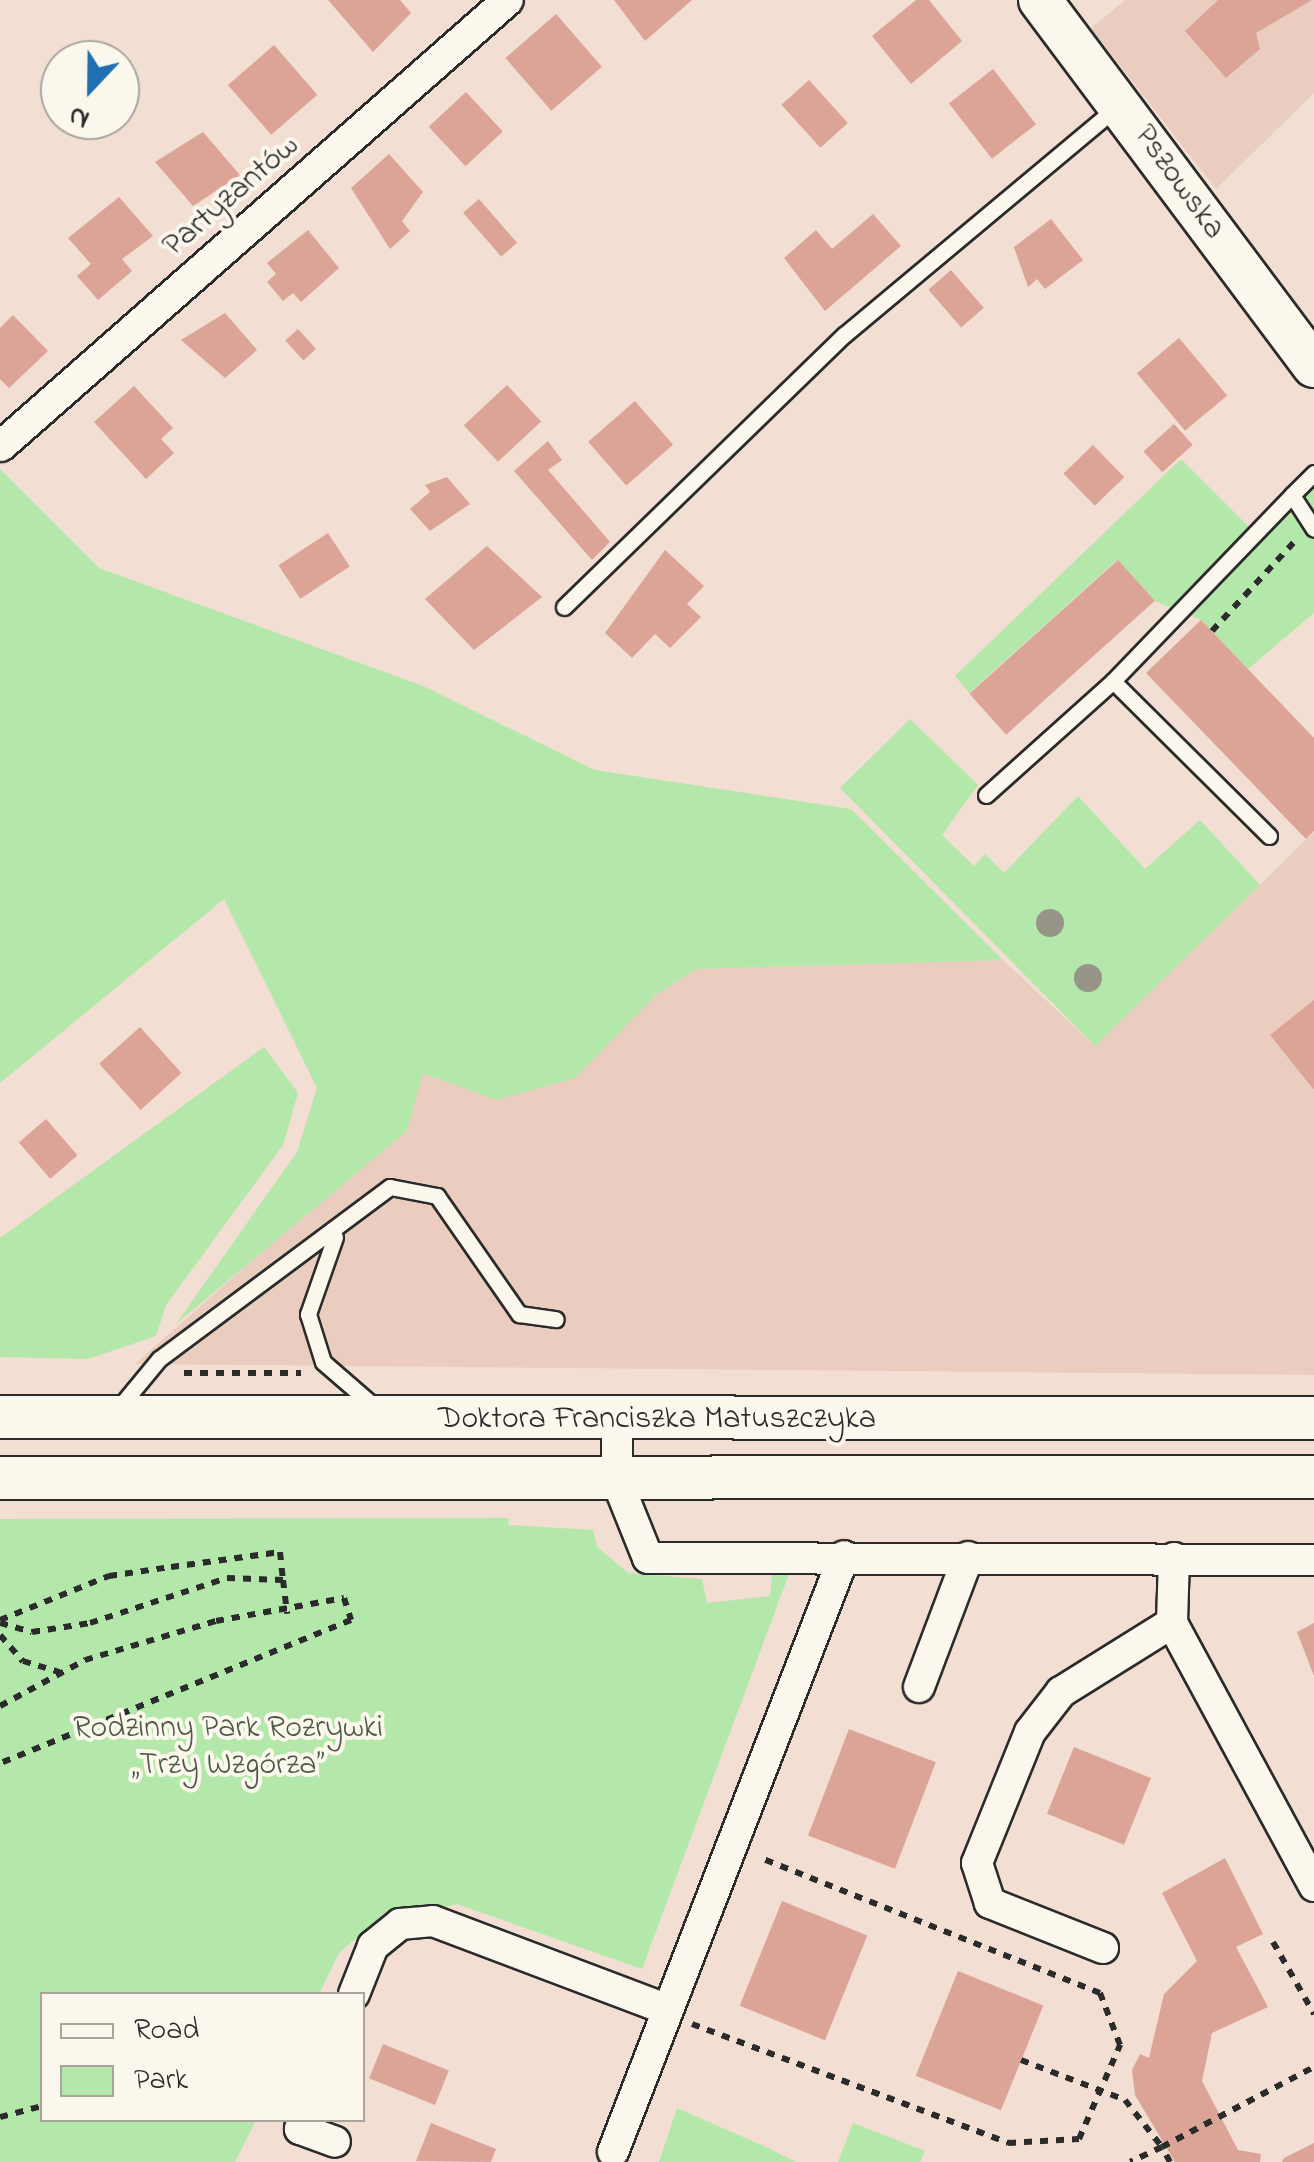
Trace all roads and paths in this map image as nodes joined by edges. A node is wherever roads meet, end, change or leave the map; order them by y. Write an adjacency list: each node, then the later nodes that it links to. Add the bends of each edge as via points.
1 (508, 0): 5 (street, Partyzantów)
2 (1040, 0): 3 (main road, Pszowska)
3 (1120, 105): 4 (main road, Pszowska); 9 (lane, via 844,335)
4 (1314, 366)
5 (2, 446)
6 (1314, 473): 7 (lane)
7 (1292, 495): 8 (lane); 11 (lane)
8 (1313, 528): 10 (path)
9 (564, 606)
10 (1212, 631)
11 (1113, 681): 12 (lane); 13 (lane)
12 (986, 795)
13 (1269, 836)
14 (337, 1234): 15 (lane, via 390,1187 437,1196 518,1314); 17 (lane, via 159,1359); 19 (lane, via 308,1314 324,1362)
15 (556, 1319)
16 (0, 1417): 17 (main road, Doktora Franciszka Matuszczyka)
17 (112, 1418): 19 (main road, Doktora Franciszka Matuszczyka)
18 (1314, 1418): 20 (main road, Doktora Franciszka Matuszczyka)
19 (396, 1420): 20 (main road, Doktora Franciszka Matuszczyka)
20 (617, 1422): 23 (street)
21 (1314, 1477): 23 (main road, Doktora Franciszka Matuszczyka)
22 (0, 1478): 23 (main road, Doktora Franciszka Matuszczyka)
23 (617, 1482): 24 (street, via 648,1558)
24 (844, 1556): 25 (street); 43 (street)
25 (968, 1557): 26 (street); 34 (street)
26 (1174, 1558): 27 (street); 31 (street)
27 (1314, 1560)
28 (284, 1580): 29 (path); 30 (path, via 226,1578 32,1632); 30 (path, via 280,1552 170,1567 110,1576)
29 (287, 1614): 33 (path, via 216,1621); 36 (path, via 344,1598 351,1620)
30 (0, 1621)
31 (1172, 1624): 38 (street); 40 (street, via 1060,1692 1030,1732 977,1863 990,1903)
32 (0, 1635): 33 (path, via 23,1662)
33 (60, 1672): 35 (path)
34 (919, 1686)
35 (0, 1706)
36 (0, 1763)
37 (746, 1852): 46 (path, via 1100,1993 1120,2045)
38 (1314, 1886)
39 (1273, 1942): 42 (path)
40 (1103, 1948)
41 (355, 1992): 43 (street, via 373,1946 400,1924 433,1921)
42 (1314, 2014)
43 (675, 2015): 46 (path, via 1008,2143 1079,2140); 52 (street)
44 (1021, 2060): 46 (path)
45 (1314, 2068): 51 (path)
46 (1100, 2090): 51 (path, via 1126,2100)
47 (40, 2107): 48 (path)
48 (0, 2117)
49 (303, 2122): 50 (street, via 300,2129)
50 (336, 2142)
51 (1162, 2147): 53 (path); 54 (path)
52 (613, 2152)
53 (1130, 2162)
54 (1170, 2162)

